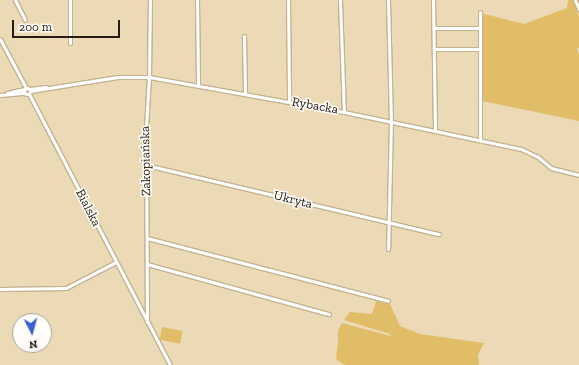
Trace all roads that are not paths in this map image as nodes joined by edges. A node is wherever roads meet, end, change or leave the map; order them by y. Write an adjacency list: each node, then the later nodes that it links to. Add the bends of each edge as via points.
1 (15, 0): 12 (street)
2 (70, 0): 17 (street)
3 (150, 0): 20 (street, Zakopiańska)
4 (198, 0): 21 (street)
5 (288, 0): 25 (street)
6 (340, 0): 26 (street)
7 (388, 0): 27 (street)
8 (433, 0): 13 (street)
9 (575, 0): 10 (street)
10 (579, 9)
11 (480, 12): 14 (street)
12 (25, 20)
13 (434, 28): 14 (street); 18 (street)
14 (480, 28): 19 (street)
15 (244, 36): 23 (street)
16 (0, 39): 22 (street, Bialska)
17 (70, 43)
18 (434, 49): 19 (street); 28 (street)
19 (480, 49): 29 (street)
20 (149, 77): 21 (street, Rybacka); 22 (street, Rybacka, via 118,77); 30 (street, Zakopiańska)
21 (198, 85): 23 (street, Rybacka)
22 (27, 91): 24 (street, Rybacka); 36 (street, Bialska)
23 (244, 94): 25 (street, Rybacka)
24 (0, 95)
25 (289, 102): 26 (street, Rybacka)
26 (344, 112): 27 (street, Rybacka)
27 (391, 121): 28 (street, Rybacka); 32 (street)
28 (435, 131): 29 (street, Rybacka)
29 (480, 140): 31 (street, Rybacka, via 520,149 538,157 551,168)
30 (146, 165): 32 (street, Ukryta); 34 (street, Zakopiańska)
31 (579, 175)
32 (389, 224): 33 (street, Ukryta); 35 (street)
33 (439, 234)
34 (147, 238): 37 (street, Zakopiańska); 39 (street)
35 (388, 249)
36 (116, 262): 38 (street, via 66,288); 41 (street, Bialska)
37 (147, 264): 40 (street); 41 (street, Zakopiańska)
38 (0, 289)
39 (388, 300)
40 (329, 314)
41 (147, 322): 42 (street, Bialska)
42 (170, 365)

